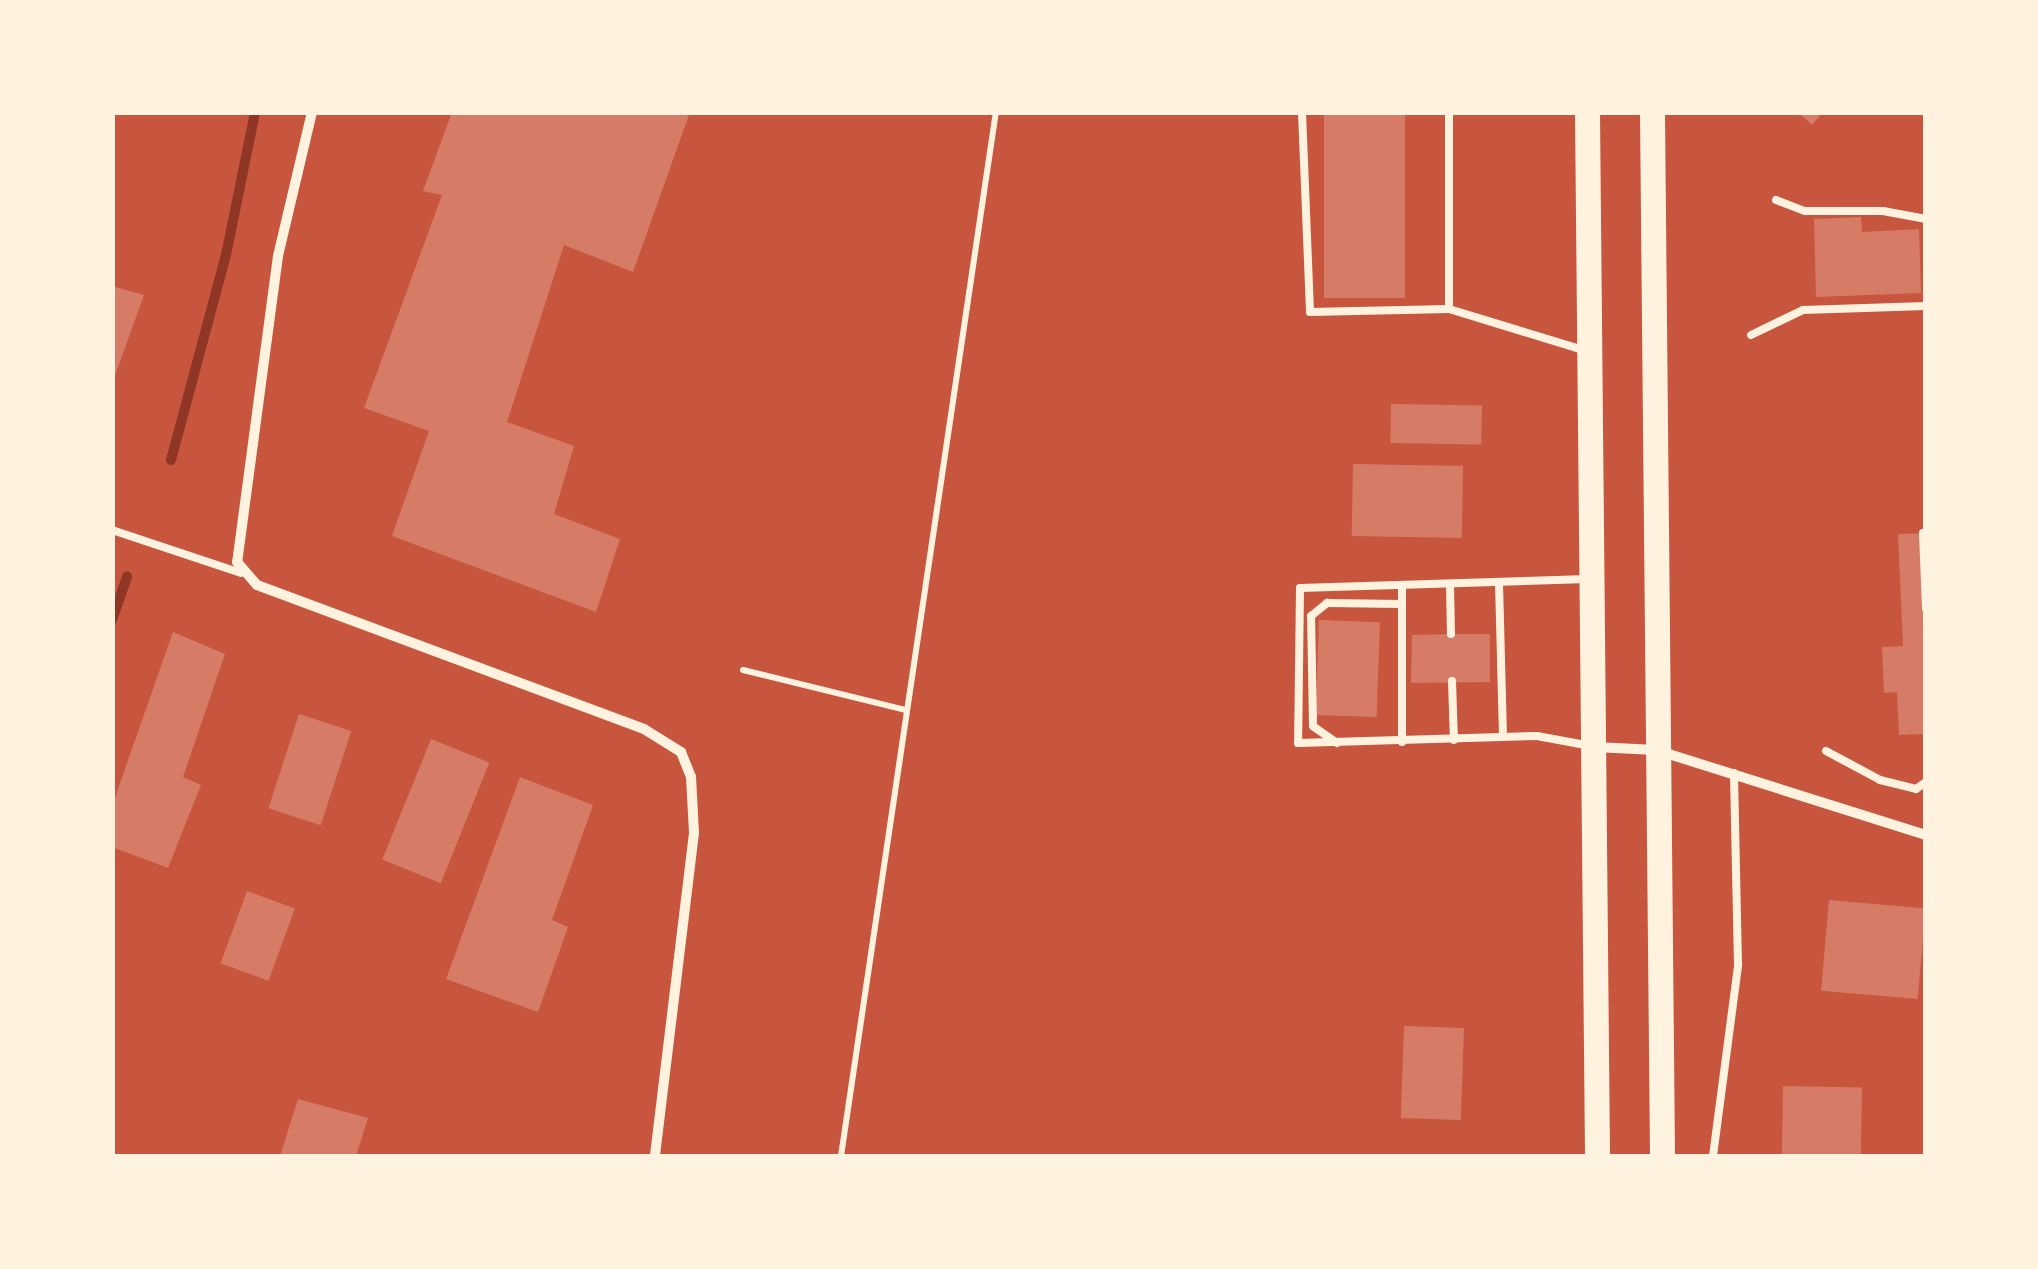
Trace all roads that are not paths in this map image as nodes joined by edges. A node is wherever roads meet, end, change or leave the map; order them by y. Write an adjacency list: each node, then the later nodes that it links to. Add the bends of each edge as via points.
1 (312, 112): 14 (street, via 278,256 236,562)
2 (1302, 112): 9 (lane, via 1310,312)
3 (1449, 112): 9 (lane)
4 (1587, 112): 11 (main road)
5 (1652, 112): 28 (main road)
6 (1776, 200): 7 (lane, via 1805,211 1883,211)
7 (1926, 219)
8 (1926, 306): 10 (lane, via 1803,310)
9 (1449, 309): 11 (lane)
10 (1751, 335)
11 (1590, 352): 15 (main road)
12 (112, 530): 14 (lane)
13 (1923, 533): 20 (lane)
14 (240, 573): 33 (street, via 256,585 644,729 681,752 691,777 694,833)
15 (1592, 578): 16 (lane); 27 (main road)
16 (1499, 582): 17 (lane); 23 (lane)
17 (1450, 584): 18 (lane); 21 (lane)
18 (1402, 585): 19 (lane); 26 (lane, via 1300,588 1298,743)
19 (1402, 604): 25 (lane); 26 (lane, via 1327,603 1311,616 1313,726)
20 (1926, 609)
21 (1451, 634)
22 (1452, 682): 24 (lane)
23 (1503, 736): 24 (lane); 27 (lane)
24 (1454, 740): 25 (lane)
25 (1402, 742): 26 (lane)
26 (1340, 744)
27 (1594, 747): 28 (street); 34 (main road)
28 (1656, 750): 30 (street); 35 (main road)
29 (1826, 751): 31 (lane, via 1880,780 1916,789)
30 (1734, 773): 32 (street); 36 (lane, via 1738,965)
31 (1926, 782)
32 (1926, 834)
33 (654, 1156)
34 (1597, 1156)
35 (1662, 1156)
36 (1713, 1156)

